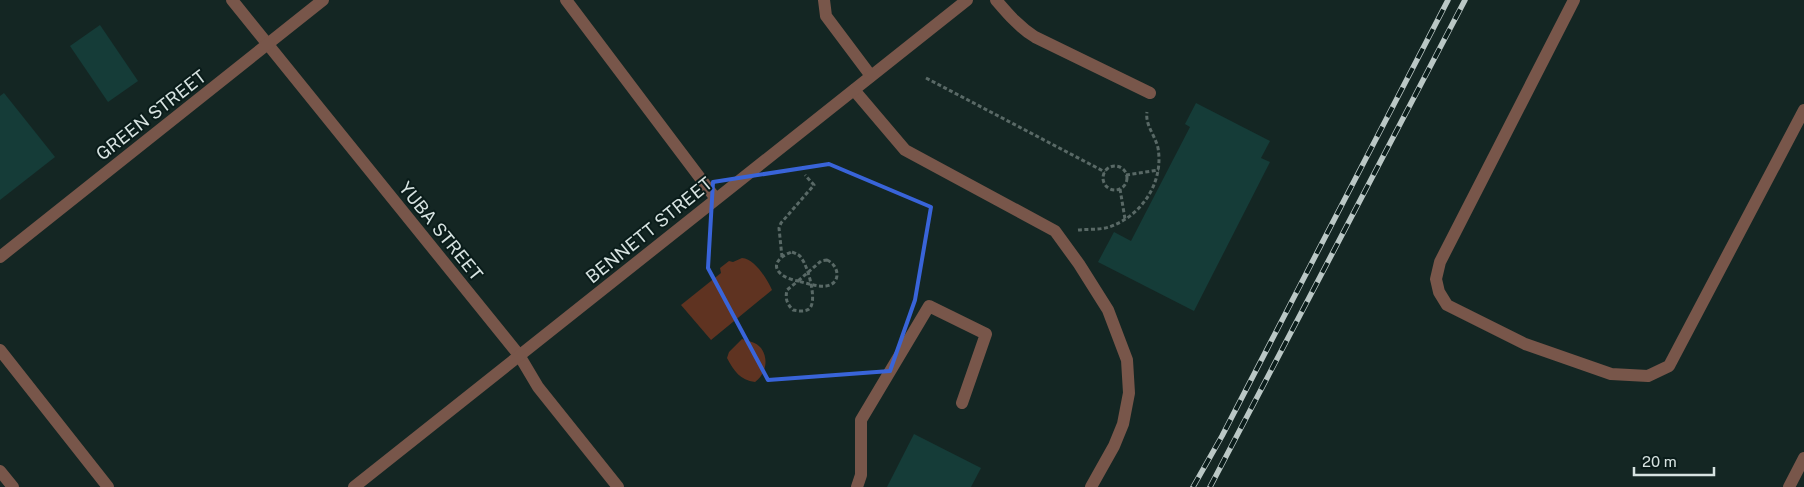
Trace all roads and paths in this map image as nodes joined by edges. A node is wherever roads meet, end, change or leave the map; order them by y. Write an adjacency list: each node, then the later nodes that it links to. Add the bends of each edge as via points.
1 (232, 0): 8 (street, YUBA STREET)
2 (323, 0): 8 (street, GREEN STREET)
3 (566, 0): 19 (street)
4 (824, 0): 9 (street, via 826,16)
5 (967, 0): 9 (street, BENNETT STREET)
6 (996, 0): 12 (street, via 1011,18 1035,37)
7 (1574, 0): 13 (street, via 1440,262 1436,279 1447,305 1525,344 1611,374 1648,376 1669,366)
8 (268, 45): 22 (street, GREEN STREET); 28 (street, YUBA STREET)
9 (871, 76): 11 (street, BENNETT STREET)
10 (926, 78): 15 (path)
11 (854, 90): 19 (street, BENNETT STREET); 21 (street, via 905,150)
12 (1150, 93): 14 (path, via 1146,119 1158,147)
13 (1804, 110)
14 (1159, 170): 17 (path); 20 (path, via 1154,187 1143,204)
15 (1104, 172): 17 (path, via 1114,166); 18 (path, via 1106,186 1112,190)
16 (805, 175): 23 (path, via 814,185 781,223)
17 (1126, 175): 18 (path, via 1126,183)
18 (1120, 188): 20 (path)
19 (716, 198): 28 (street, BENNETT STREET)
20 (1125, 220): 21 (path, via 1108,228)
21 (1055, 231): 37 (street, via 1108,310 1128,360 1128,393 1123,424)
22 (0, 257)
23 (782, 257): 24 (path, via 792,252 798,255); 25 (path, via 778,261 778,271)
24 (808, 272): 25 (path); 26 (path); 26 (path, via 826,260 837,270 832,284)
25 (798, 281): 26 (path); 26 (path, via 786,294 788,306 793,310 810,308 813,301)
26 (811, 284)
27 (0, 350): 33 (street)
28 (519, 356): 34 (street, BENNETT STREET); 35 (street, YUBA STREET, via 538,387)
29 (962, 403): 36 (street, via 986,334 929,306 861,420)
30 (1804, 458): 38 (street)
31 (0, 471): 32 (street)
32 (13, 487)
33 (108, 487)
34 (354, 487)
35 (618, 487)
36 (858, 487)
37 (1091, 487)
38 (1789, 487)

